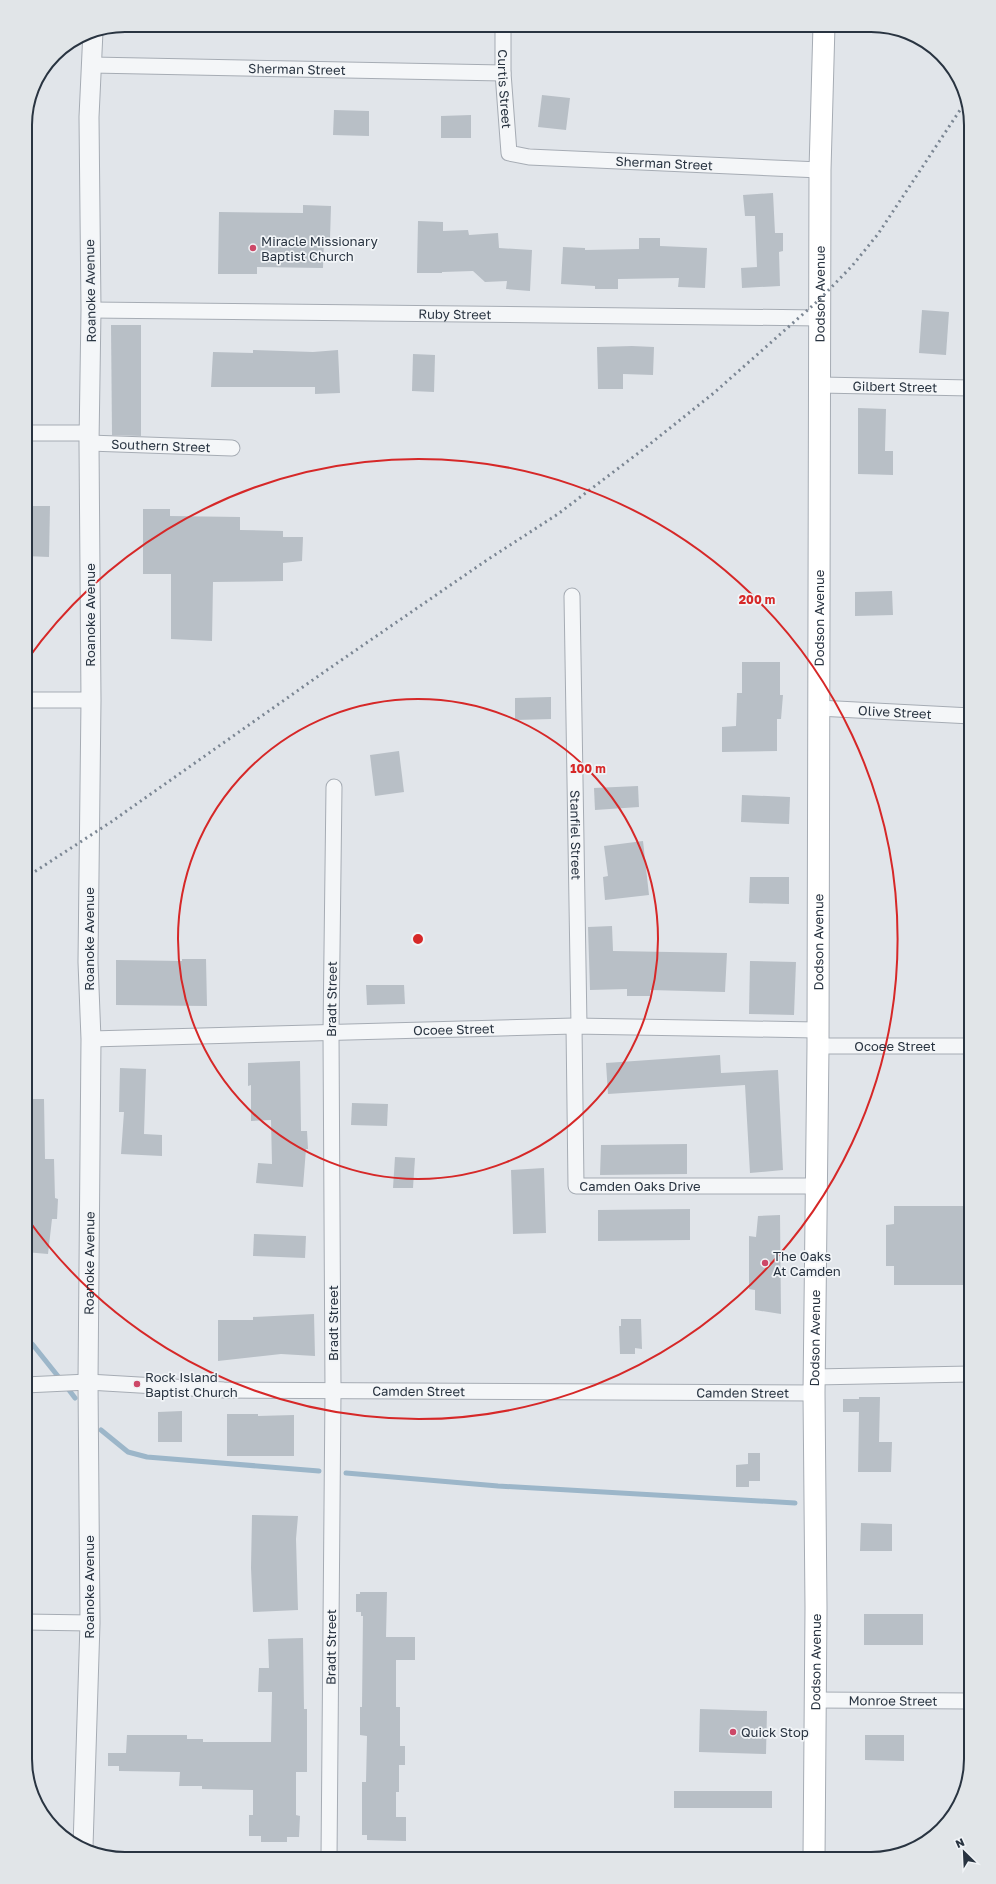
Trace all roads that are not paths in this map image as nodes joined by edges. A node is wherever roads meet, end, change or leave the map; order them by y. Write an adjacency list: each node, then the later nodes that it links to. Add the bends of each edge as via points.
1 (502, 32): 5 (street, Curtis Street)
2 (824, 32): 7 (main road, Dodson Avenue)
3 (93, 38): 4 (street, Roanoke Avenue)
4 (92, 66): 5 (street, Sherman Street); 8 (street, Roanoke Avenue, via 89,117)
5 (503, 74): 6 (street, Curtis Street)
6 (509, 153): 7 (street, Sherman Street, via 529,157)
7 (820, 170): 9 (main road, Dodson Avenue)
8 (91, 310): 9 (street, Ruby Street); 13 (street, Roanoke Avenue)
9 (820, 318): 10 (main road, Dodson Avenue)
10 (820, 385): 11 (street, Gilbert Street); 18 (main road, Dodson Avenue)
11 (964, 388)
12 (32, 434): 13 (street, Southern Street)
13 (90, 438): 14 (street, Southern Street); 17 (street, Roanoke Avenue)
14 (232, 448)
15 (572, 596): 21 (street, Stanfiel Street)
16 (32, 700): 17 (street)
17 (91, 700): 24 (street, Roanoke Avenue, via 88,962)
18 (818, 708): 19 (street, Olive Street); 23 (main road, Dodson Avenue)
19 (964, 716)
20 (334, 787): 22 (street, Bradt Street)
21 (577, 1026): 22 (street, Ocoee Street); 23 (street, Ocoee Street); 26 (street, Camden Oaks Drive, via 576,1186)
22 (331, 1033): 24 (street, Ocoee Street); 31 (street, Bradt Street)
23 (818, 1038): 25 (street, Ocoee Street); 26 (main road, Dodson Avenue)
24 (91, 1039): 28 (street, Roanoke Avenue)
25 (964, 1046)
26 (816, 1186): 30 (main road, Dodson Avenue)
27 (964, 1374): 30 (street, Camden Street)
28 (88, 1382): 29 (street, Camden Street); 31 (street, Camden Street, via 224,1390); 33 (street, Roanoke Avenue)
29 (32, 1385)
30 (814, 1385): 31 (street, Camden Street); 34 (main road, Dodson Avenue)
31 (333, 1391): 37 (street, Bradt Street)
32 (32, 1622): 33 (street)
33 (90, 1623): 36 (street, Roanoke Avenue)
34 (816, 1700): 35 (street, Monroe Street); 38 (main road, Dodson Avenue)
35 (964, 1701)
36 (83, 1842)
37 (329, 1852)
38 (814, 1852)

